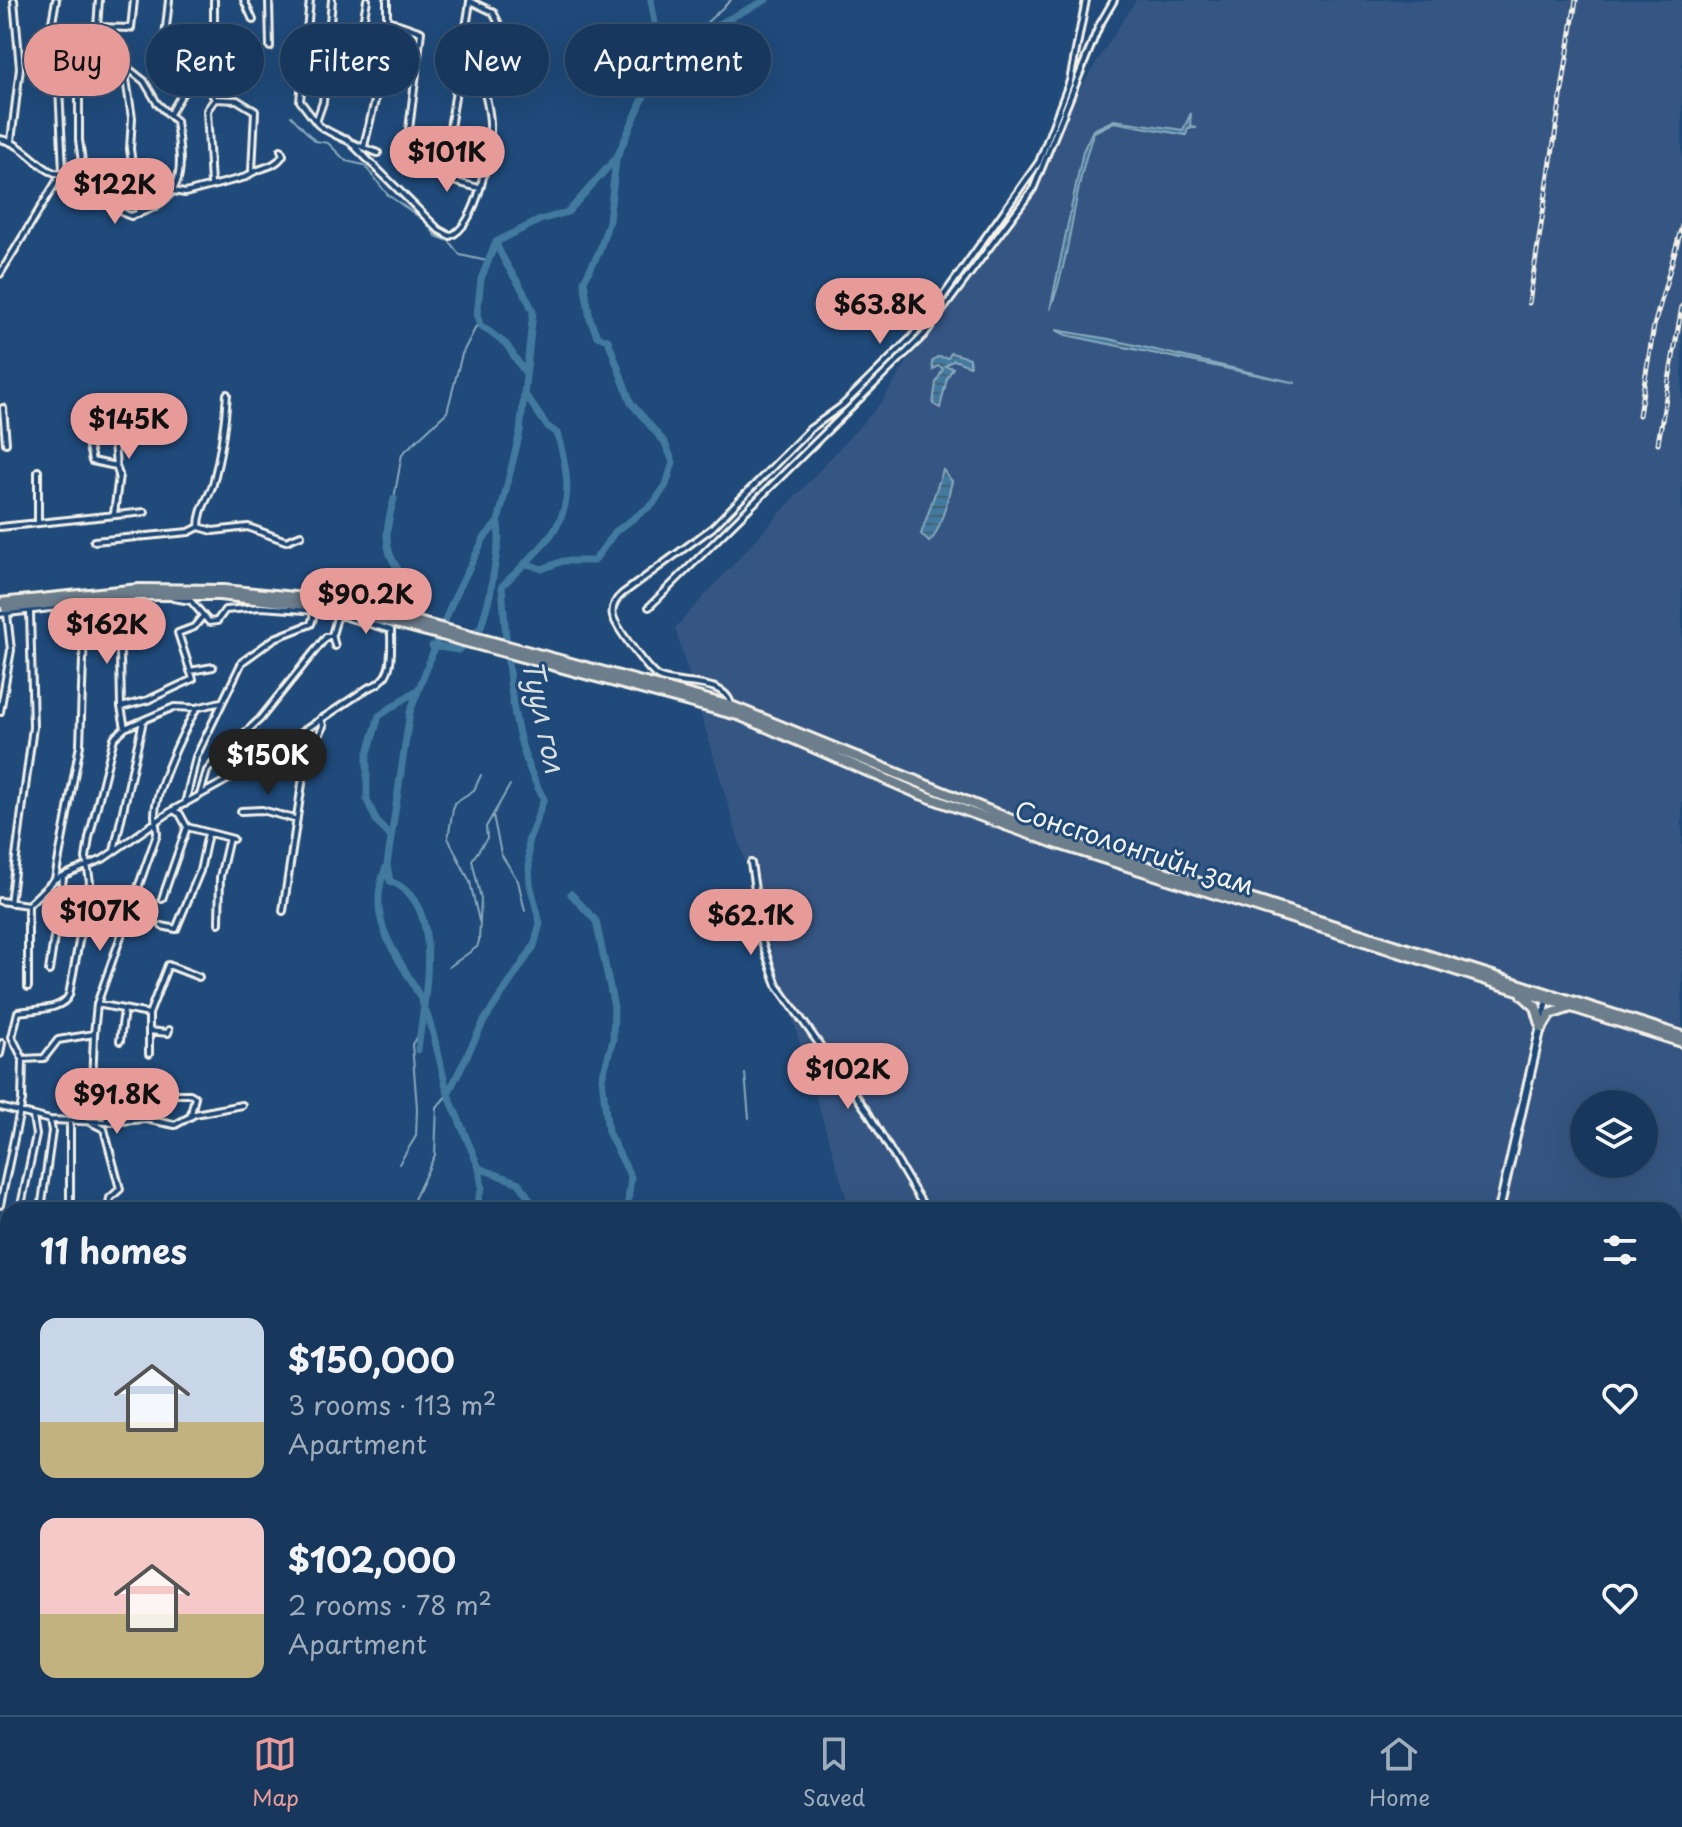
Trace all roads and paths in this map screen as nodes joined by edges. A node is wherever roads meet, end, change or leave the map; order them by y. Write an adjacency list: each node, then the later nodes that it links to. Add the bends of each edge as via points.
1 (14, 0): 36 (street, via 20,68)
2 (56, 0): 18 (street)
3 (99, 0): 19 (street)
4 (134, 0): 23 (street)
5 (169, 0): 6 (street, via 164,46 182,53 214,47)
6 (214, 0)
7 (244, 0): 16 (street)
8 (269, 0): 24 (street)
9 (310, 0): 33 (street, via 300,101)
10 (332, 0): 33 (street, via 323,102)
11 (367, 0): 20 (street)
12 (387, 0): 17 (street, via 385,16)
13 (1086, 0): 83 (street, via 1070,81 1039,162 911,338 712,528 617,598 614,619 650,671 663,679 717,689 728,696)
14 (1114, 0): 68 (street, via 1033,189 924,335)
15 (470, 1): 21 (street); 22 (street, via 493,12)
16 (253, 20)
17 (394, 22): 37 (street); 40 (street, via 419,28 421,35 407,146 414,159)
18 (51, 24)
19 (97, 24)
20 (363, 24)
21 (466, 24)
22 (499, 24)
23 (130, 28)
24 (270, 47)
25 (130, 70): 32 (street)
26 (59, 96): 43 (street)
27 (79, 96): 41 (street)
28 (129, 96): 47 (street)
29 (455, 96): 40 (street)
30 (486, 96): 45 (street, via 490,123)
31 (215, 99): 32 (street, via 207,86 188,84); 42 (street, via 237,100 255,111); 44 (street, via 207,110)
32 (170, 114): 46 (street, via 176,121 182,169)
33 (316, 122): 35 (street, via 323,131)
34 (0, 139): 36 (street)
35 (347, 139): 37 (street); 45 (street, via 443,234 459,233)
36 (11, 141): 43 (street)
37 (364, 146): 39 (street)
38 (281, 150): 42 (street, via 275,165)
39 (378, 153)
40 (440, 168): 45 (street, via 445,179)
41 (83, 169): 43 (street); 47 (street, via 98,178 121,213)
42 (252, 171): 44 (street)
43 (61, 175): 48 (street)
44 (211, 185): 46 (street)
45 (479, 188)
46 (173, 191): 47 (street)
47 (139, 214)
48 (0, 274)
49 (227, 394): 61 (street, via 224,441)
50 (3, 408): 51 (street)
51 (2, 430): 53 (street)
52 (86, 432): 55 (street, via 92,461)
53 (6, 443)
54 (114, 443): 55 (street)
55 (116, 466): 58 (street)
56 (38, 471): 59 (street)
57 (145, 512): 58 (street)
58 (114, 514): 59 (street)
59 (38, 522): 60 (street)
60 (0, 527)
61 (199, 527): 62 (street, via 248,527 286,541); 63 (street)
62 (301, 535)
63 (94, 541)
64 (164, 596): 65 (street); 67 (main road); 70 (main road); 73 (street, via 191,601)
65 (119, 600): 66 (street); 84 (street)
66 (85, 603): 71 (street); 102 (street, via 80,745)
67 (262, 603): 69 (main road); 73 (street, via 225,610 217,621)
68 (649, 607)
69 (316, 608): 72 (main road); 82 (street, via 311,624 249,654)
70 (2, 609): 71 (street); 74 (main road, via 129,589 211,589 305,598); 78 (street, via 11,650)
71 (30, 612): 105 (street, via 33,727)
72 (335, 613): 74 (main road); 75 (street); 87 (street, via 391,630 389,673 381,684)
73 (203, 616): 81 (street, via 194,627 178,633)
74 (404, 622): 80 (main road)
75 (332, 635): 76 (street); 90 (street, via 260,719 216,760)
76 (335, 646)
77 (0, 666): 78 (street)
78 (7, 666): 86 (street)
79 (213, 667): 81 (street)
80 (583, 670): 83 (main road, Сонсголонгийн зам); 113 (main road, Сонсголонгийн зам, via 741,716 920,794 1052,842)
81 (190, 671): 84 (street, via 193,679)
82 (221, 702): 85 (street); 91 (street, via 196,757)
83 (731, 706): 114 (main road, Сонсголонгийн зам, via 1066,841)
84 (121, 707): 89 (street)
85 (196, 708): 88 (street, via 179,706); 95 (street, via 161,792)
86 (0, 712)
87 (321, 718): 90 (street); 94 (street)
88 (143, 721): 89 (street); 98 (street)
89 (125, 728): 100 (street, via 114,738 89,838)
90 (200, 795): 91 (street)
91 (185, 804): 92 (street)
92 (173, 810): 95 (street); 96 (street)
93 (241, 811): 94 (street, via 262,810)
94 (294, 819): 107 (street)
95 (157, 824): 98 (street); 115 (street)
96 (187, 827): 97 (street); 103 (street)
97 (208, 833): 108 (street, via 231,839 220,877); 109 (street, via 200,871 176,929)
98 (114, 851): 100 (street)
99 (751, 863): 144 (street, via 760,939 777,985 869,1114)
100 (89, 868): 101 (street); 128 (street, via 69,995 55,1007 18,1012 12,1037)
101 (63, 878): 102 (street); 110 (street)
102 (55, 879): 106 (street)
103 (162, 899)
104 (0, 901): 105 (street)
105 (10, 903): 106 (street)
106 (28, 905): 112 (street)
107 (283, 911)
108 (219, 923)
109 (162, 926)
110 (49, 971)
111 (199, 977): 118 (street, via 168,965)
112 (28, 987)
113 (1518, 991): 114 (main road, Сонсголонгийн зам); 119 (main road, via 1536,1007)
114 (1548, 996): 116 (main road, Сонсголонгийн зам); 119 (main road); 123 (main road, Сонсголонгийн зам)
115 (97, 1004): 117 (street); 122 (street)
116 (1573, 1008): 119 (main road, via 1550,1014); 123 (main road, Сонсголонгийн зам)
117 (124, 1010): 118 (street); 124 (street)
118 (149, 1014): 121 (street)
119 (1542, 1028): 145 (main road)
120 (169, 1030): 121 (street)
121 (149, 1031): 127 (street)
122 (94, 1034): 128 (street, via 58,1040 44,1058); 138 (street, via 92,1085 100,1088)
123 (1682, 1039)
124 (120, 1041)
125 (2, 1043): 126 (street)
126 (0, 1054)
127 (149, 1054)
128 (23, 1059): 132 (street)
129 (148, 1094): 134 (street, via 190,1094 195,1104)
130 (242, 1105): 134 (street)
131 (1, 1111): 132 (street)
132 (19, 1114): 133 (street); 139 (street)
133 (33, 1117): 135 (street); 140 (street, via 36,1135)
134 (190, 1117): 138 (street, via 175,1125 145,1119)
135 (50, 1120): 136 (street); 141 (street)
136 (70, 1120): 137 (street); 142 (street)
137 (88, 1120): 138 (street); 143 (street, via 104,1129 120,1189)
138 (109, 1122)
139 (1, 1202)
140 (22, 1202)
141 (42, 1202)
142 (70, 1202)
143 (109, 1202)
144 (921, 1202)
145 (1501, 1202)

